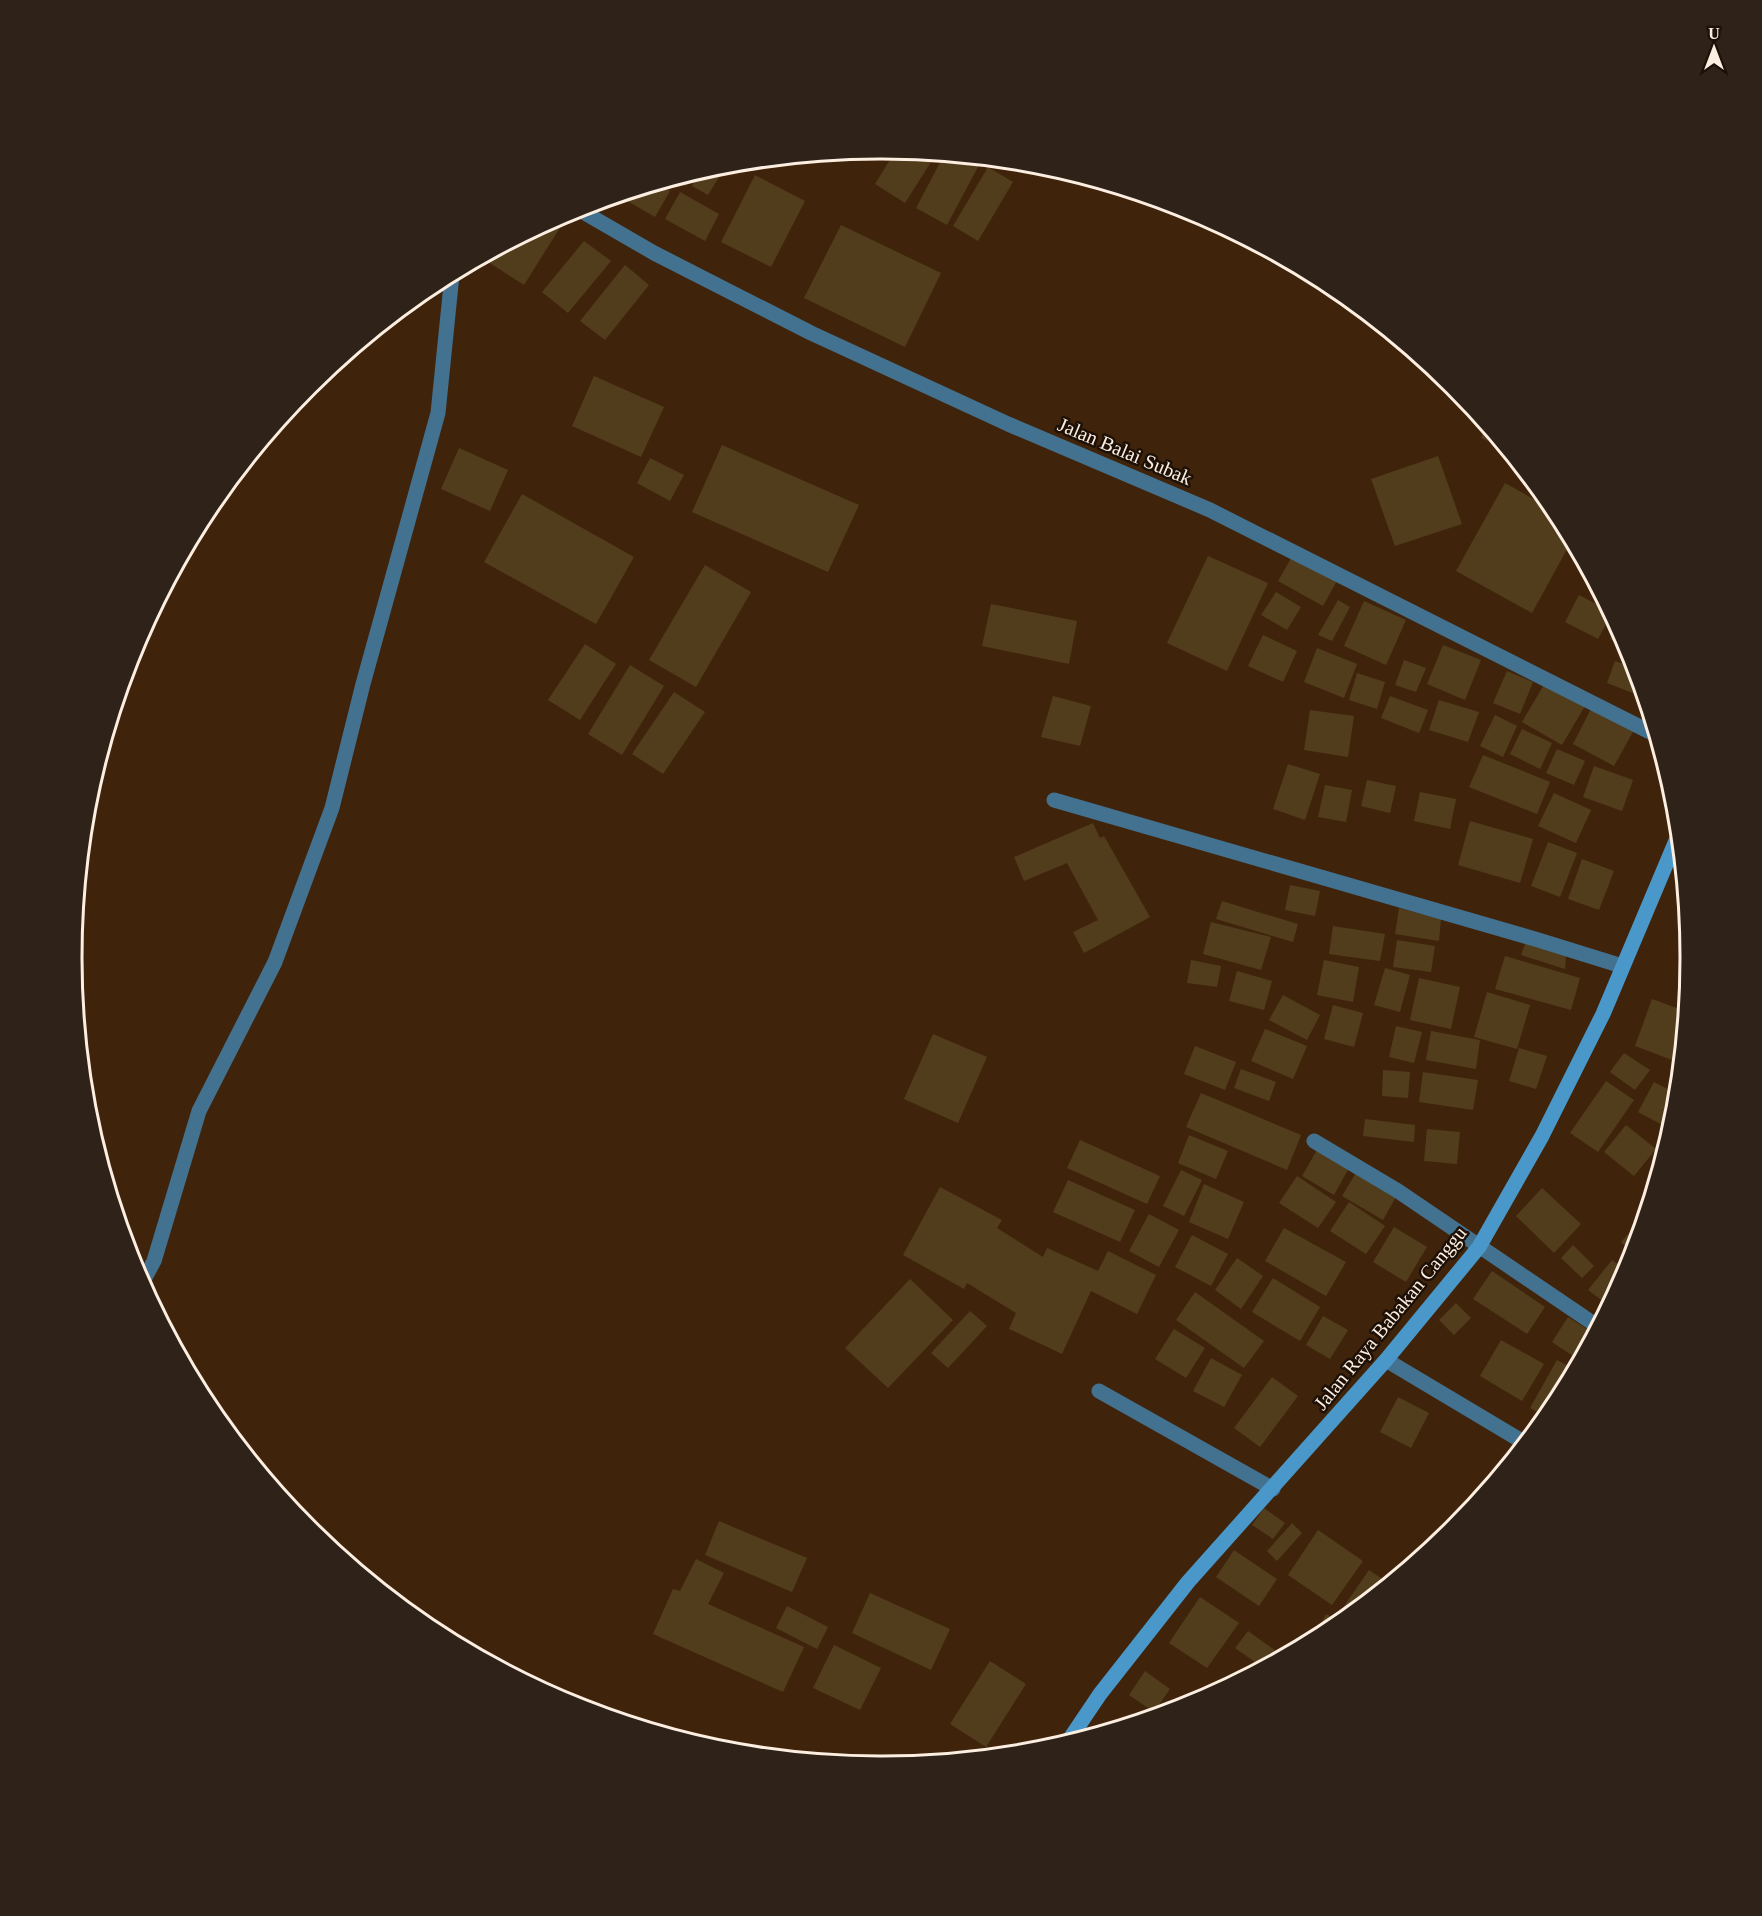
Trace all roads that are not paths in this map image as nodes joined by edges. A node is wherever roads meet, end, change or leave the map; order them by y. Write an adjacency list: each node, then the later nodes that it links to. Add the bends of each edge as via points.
1 (588, 215): 3 (street, Jalan Balai Subak, via 811,333 1008,424 1210,510)
2 (451, 285): 9 (street, via 438,413 332,808 275,962 199,1111)
3 (1646, 730)
4 (1054, 800): 6 (street)
5 (1672, 849): 6 (street, Jalan Raya Babakan Canggu)
6 (1622, 966): 8 (street, Jalan Raya Babakan Canggu, via 1603,1014 1542,1136)
7 (1314, 1141): 8 (street, via 1398,1191)
8 (1479, 1247): 10 (street); 11 (street, Jalan Raya Babakan Canggu)
9 (147, 1273)
10 (1591, 1322)
11 (1386, 1360): 13 (street); 14 (street, Jalan Raya Babakan Canggu)
12 (1099, 1390): 14 (street)
13 (1518, 1439)
14 (1273, 1489): 15 (street, Jalan Raya Babakan Canggu, via 1188,1582)
15 (1074, 1732)

